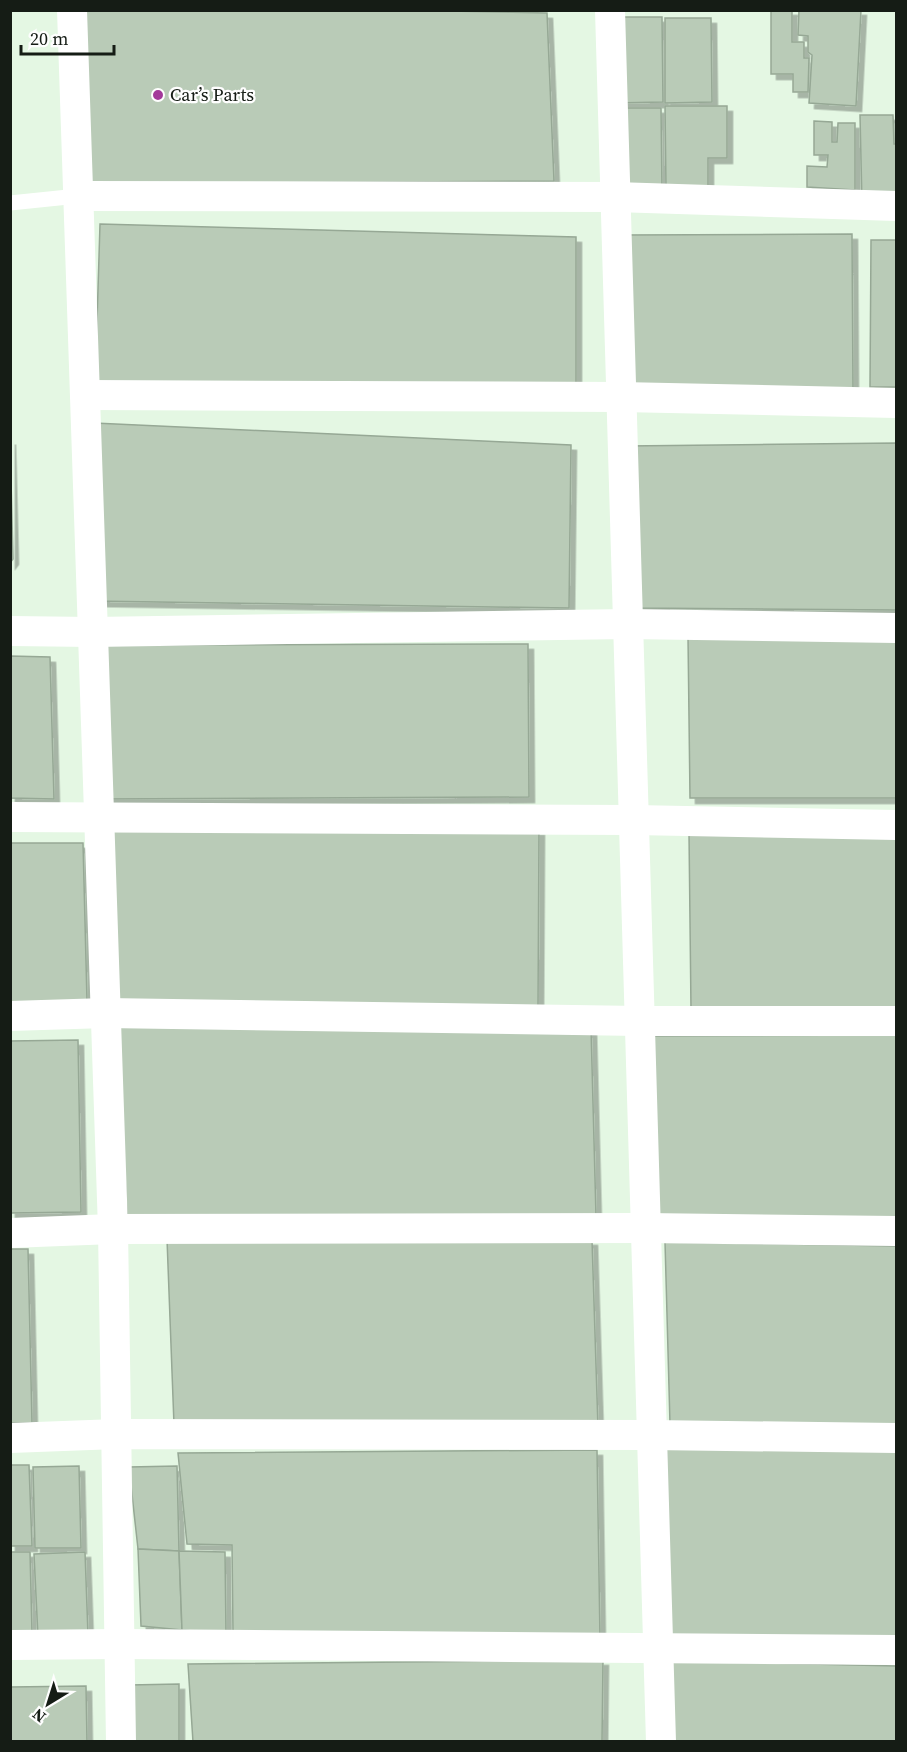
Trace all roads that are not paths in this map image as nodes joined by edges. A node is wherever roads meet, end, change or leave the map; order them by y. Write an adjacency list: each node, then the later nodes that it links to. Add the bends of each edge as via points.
1 (72, 10): 3 (street)
2 (610, 10): 4 (street)
3 (78, 196): 4 (street); 5 (lane); 7 (street)
4 (615, 197): 6 (street); 8 (street)
5 (10, 203)
6 (897, 206)
7 (85, 395): 8 (street); 13 (street)
8 (621, 397): 9 (street); 10 (street)
9 (897, 403)
10 (628, 624): 11 (street); 13 (street); 16 (street)
11 (897, 628)
12 (10, 631): 13 (street)
13 (93, 632): 15 (street)
14 (10, 816): 15 (street)
15 (99, 817): 16 (street); 18 (street)
16 (634, 820): 17 (street); 21 (street)
17 (897, 825)
18 (106, 1013): 19 (street); 21 (street); 23 (street)
19 (10, 1016)
20 (897, 1021): 21 (street)
21 (639, 1022): 22 (street)
22 (645, 1228): 23 (street); 24 (street); 27 (street)
23 (113, 1229): 25 (street); 26 (street)
24 (897, 1231)
25 (10, 1233)
26 (117, 1434): 27 (street); 28 (street); 30 (street)
27 (651, 1435): 29 (street); 32 (street)
28 (10, 1438)
29 (897, 1438)
30 (120, 1644): 31 (street); 32 (street); 34 (street)
31 (10, 1645)
32 (658, 1649): 33 (street); 35 (street)
33 (897, 1650)
34 (121, 1742)
35 (661, 1742)

